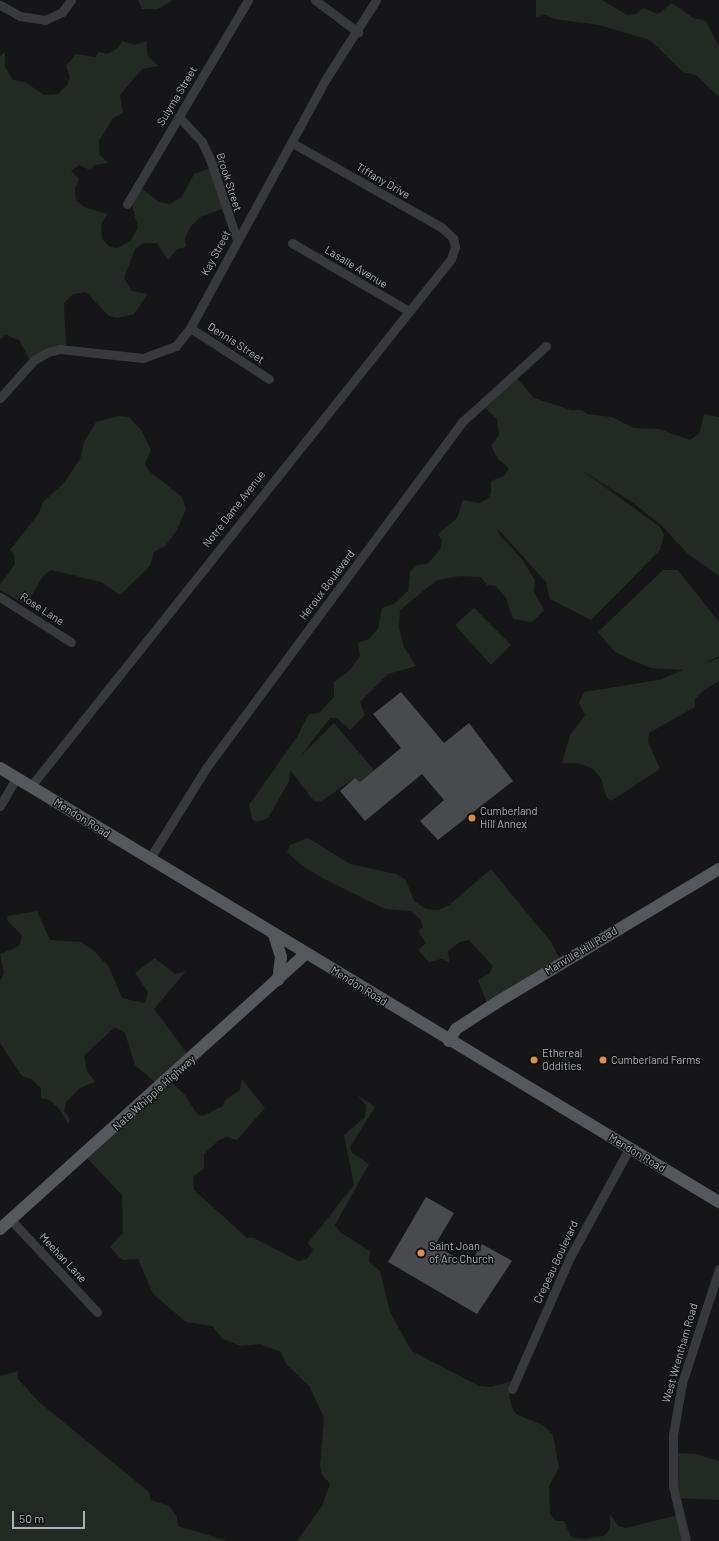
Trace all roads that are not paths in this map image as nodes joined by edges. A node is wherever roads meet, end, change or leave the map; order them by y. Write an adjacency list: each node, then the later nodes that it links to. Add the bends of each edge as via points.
1 (71, 0): 5 (street, via 62,12 45,20 20,16)
2 (248, 0): 7 (street, Sulyma Street)
3 (315, 0): 6 (street)
4 (376, 0): 6 (street, Kay Street)
5 (0, 5)
6 (358, 32): 8 (street, Kay Street, via 327,78)
7 (179, 116): 9 (street, Sulyma Street); 10 (street, Brook Street, via 198,136 210,159)
8 (291, 142): 10 (street, Kay Street); 12 (street, Tiffany Drive, via 441,228 453,238)
9 (127, 204)
10 (236, 240): 14 (street, Kay Street)
11 (292, 243): 13 (street, Lasalle Avenue)
12 (455, 247): 13 (street, Notre Dame Avenue, via 451,259)
13 (409, 312): 22 (street, Notre Dame Avenue)
14 (190, 328): 16 (street, Dennis Street); 17 (street, Kay Street, via 176,346 143,358 60,349 48,352 34,360)
15 (546, 346): 24 (street, Heroux Boulevard, via 463,421 206,768)
16 (269, 379)
17 (0, 398)
18 (0, 597): 19 (street, Rose Lane)
19 (71, 642)
20 (0, 768): 21 (main road, Mendon Road)
21 (16, 778): 22 (main road, Mendon Road); 23 (street)
22 (31, 786): 24 (main road, Mendon Road)
23 (0, 806)
24 (150, 858): 26 (main road, Mendon Road)
25 (719, 869): 29 (main road, Manville Hill Road, via 496,1003 456,1029)
26 (274, 935): 27 (main road, Mendon Road); 28 (main road, via 281,957)
27 (306, 953): 28 (main road, Nate Whipple Highway); 29 (main road, Mendon Road)
28 (278, 980): 32 (main road, Nate Whipple Highway)
29 (449, 1041): 30 (main road, Mendon Road)
30 (629, 1149): 31 (main road, Mendon Road); 36 (street, Crepeau Boulevard, via 570,1257)
31 (719, 1202)
32 (11, 1220): 33 (main road, Nate Whipple Highway); 35 (street, Meehan Lane)
33 (0, 1229)
34 (719, 1269): 37 (street, West Wrentham Road, via 682,1383 673,1435 673,1486)
35 (97, 1312)
36 (512, 1388)
37 (686, 1541)

